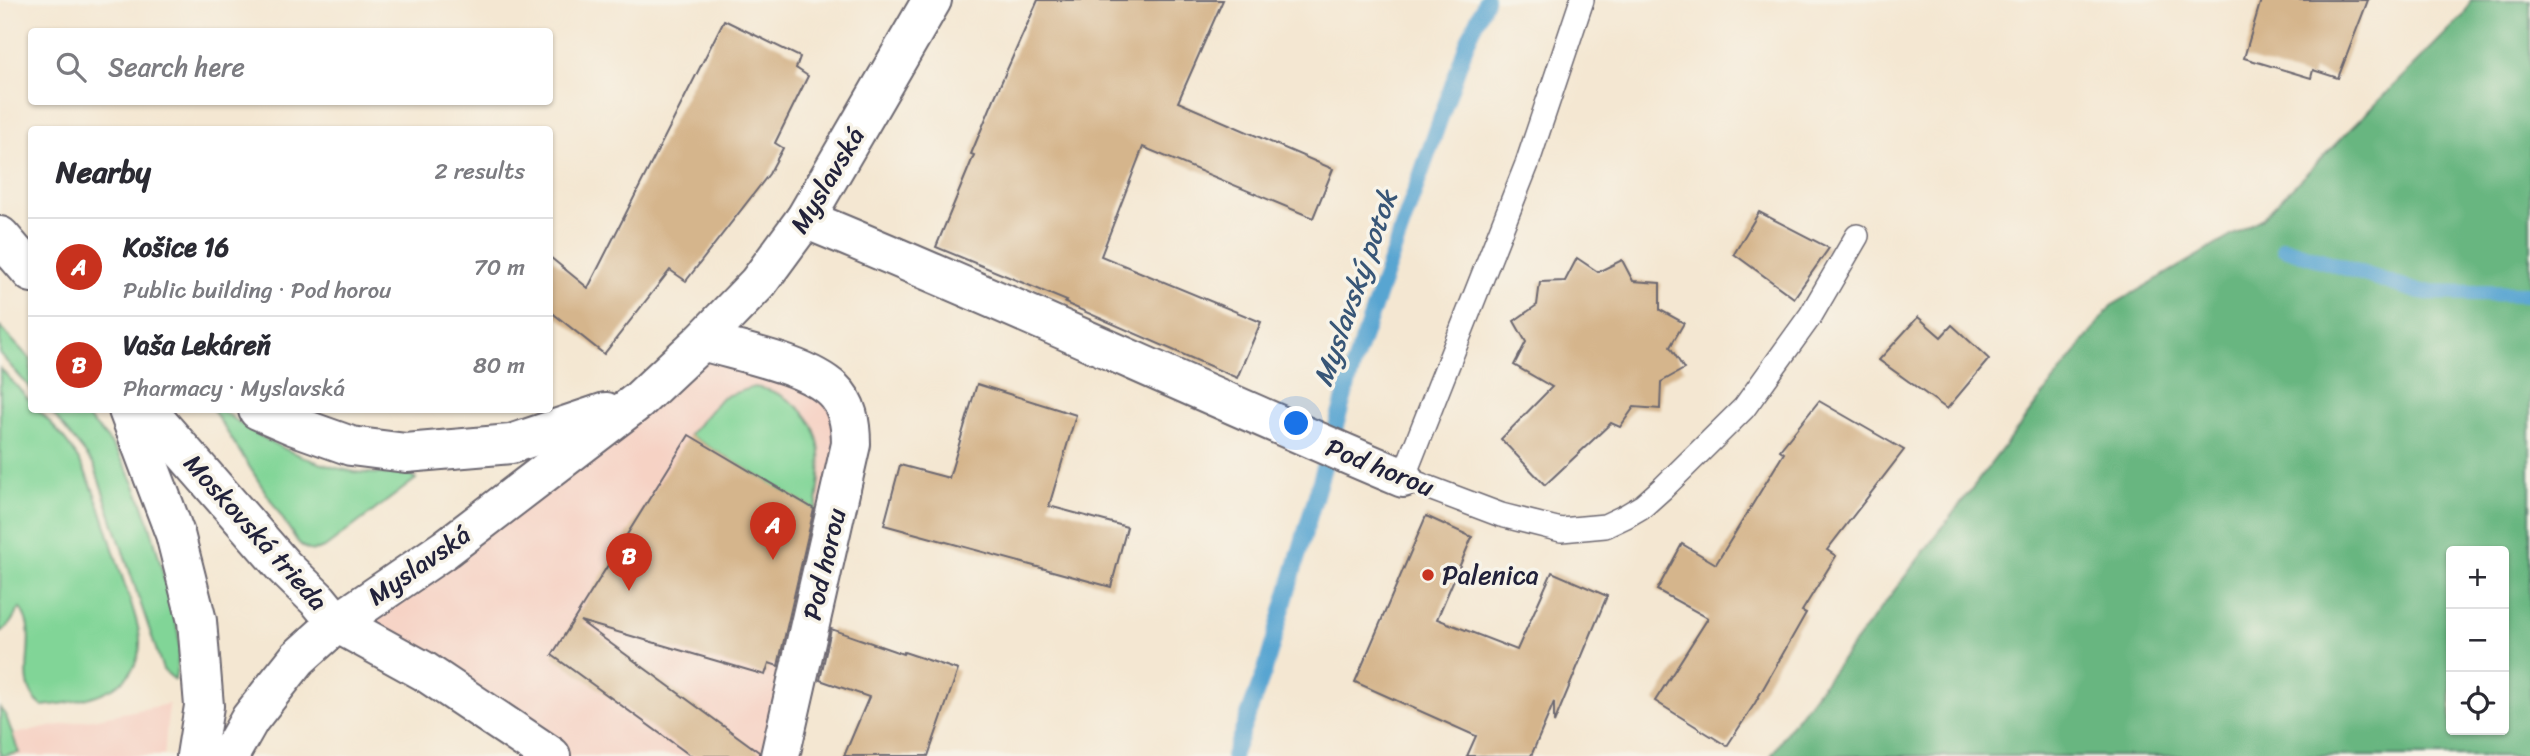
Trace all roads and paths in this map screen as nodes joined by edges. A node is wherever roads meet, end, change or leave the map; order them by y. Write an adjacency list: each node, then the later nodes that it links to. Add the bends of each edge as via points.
1 (932, 0): 3 (street, Myslavská)
2 (1582, 0): 12 (lane, via 1527,164)
3 (805, 219): 7 (street, Myslavská, via 758,283); 12 (street, Pod horou)
4 (0, 236): 6 (street)
5 (1857, 236): 12 (lane, Pod horou, via 1805,325 1744,408 1663,488 1626,516 1605,526 1561,530 1501,515)
6 (28, 268)
7 (702, 341): 8 (street, Myslavská); 17 (street, Pod horou, via 814,377 833,390 846,408 851,426 851,444)
8 (638, 401): 11 (street, Myslavská, via 511,444 443,452 351,446); 13 (street, Myslavská, via 445,548)
9 (129, 413): 14 (street, Moskovská trieda, via 176,534 197,621 204,706)
10 (150, 413): 13 (street, Moskovská trieda)
11 (265, 413)
12 (1403, 478)
13 (337, 623): 15 (street, Myslavská, via 291,667 250,719); 16 (street, via 424,671)
14 (196, 756)
15 (229, 756)
16 (551, 756)
17 (780, 756)

